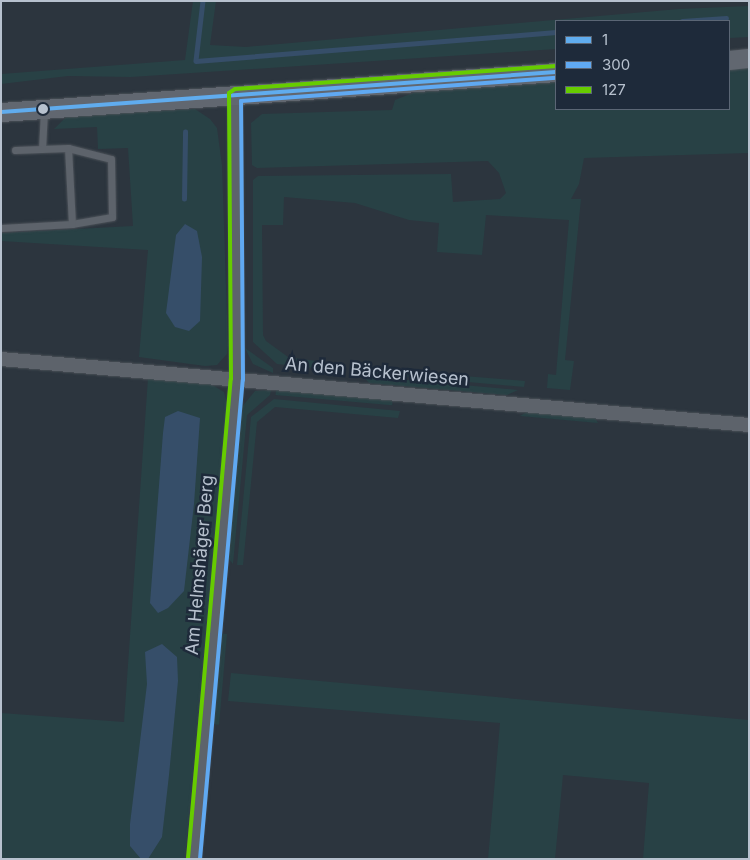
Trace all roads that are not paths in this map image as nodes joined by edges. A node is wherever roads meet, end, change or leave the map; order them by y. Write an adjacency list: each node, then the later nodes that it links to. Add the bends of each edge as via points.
1 (749, 58): 2 (main road)
2 (730, 60)
3 (555, 72): 4 (main road)
4 (235, 94): 5 (main road); 13 (street, Am Helmshäger Berg)
5 (44, 109): 6 (main road); 8 (lane)
6 (1, 112)
7 (68, 148): 8 (lane); 10 (lane); 10 (lane, via 111,159 112,217)
8 (42, 149): 9 (lane)
9 (15, 150)
10 (72, 224): 11 (lane)
11 (1, 228)
12 (1, 359): 13 (street, An den Bäckerwiesen)
13 (236, 379): 14 (street, An den Bäckerwiesen); 15 (street, Am Helmshäger Berg)
14 (749, 425)
15 (194, 859)

